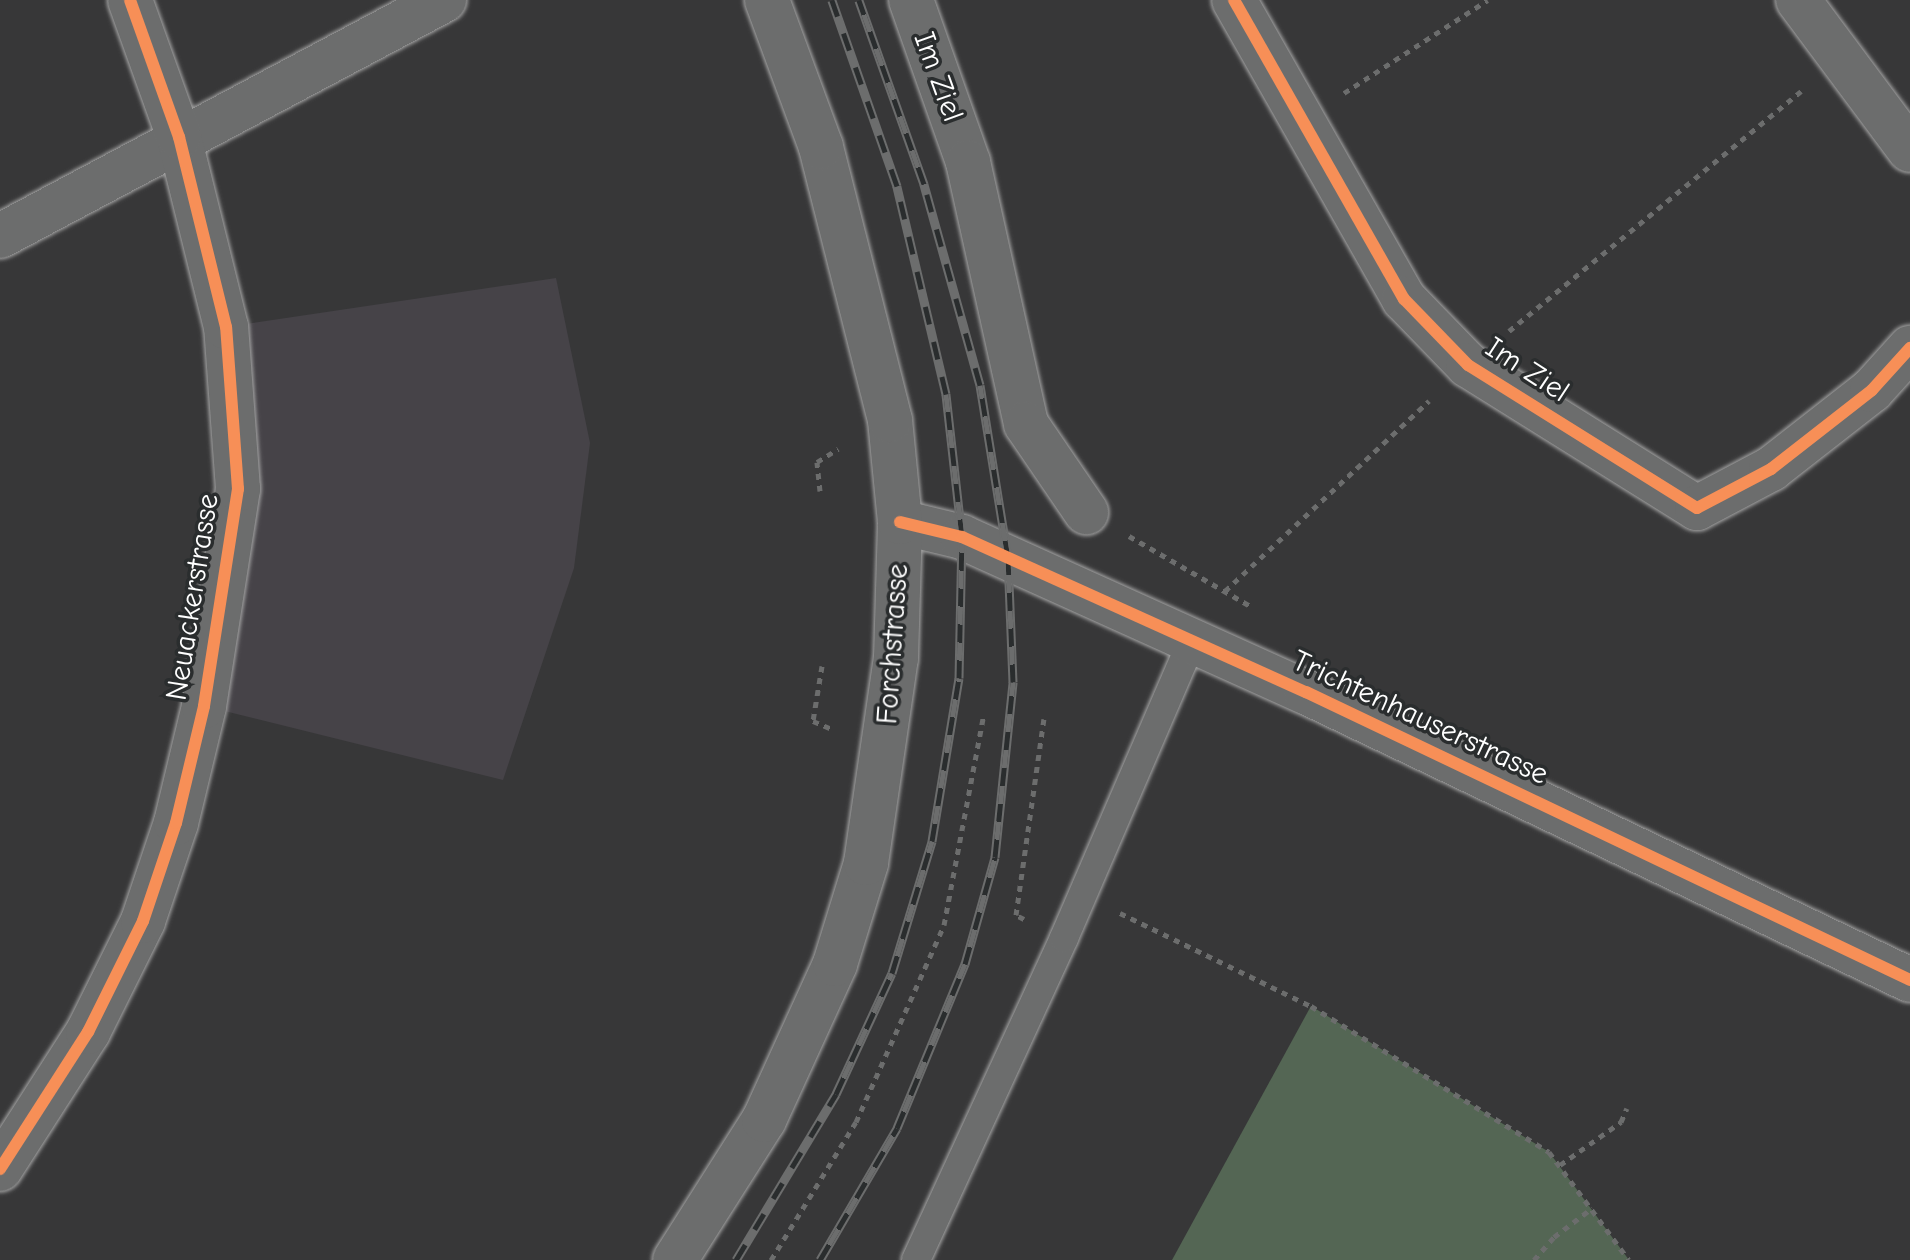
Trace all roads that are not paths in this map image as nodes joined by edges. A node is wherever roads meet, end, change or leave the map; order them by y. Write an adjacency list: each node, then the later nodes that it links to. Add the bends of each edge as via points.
1 (130, 0): 7 (street, Neuackerstrasse)
2 (444, 0): 7 (street)
3 (767, 0): 12 (street, Forchstrasse, via 842,220 890,420)
4 (911, 0): 11 (street, Im Ziel, via 968,162 1026,424)
5 (1234, 0): 10 (street, Im Ziel, via 1404,299 1468,365 1697,508 1771,469 1872,390)
6 (1798, 0): 8 (street)
7 (179, 137): 9 (street); 15 (street, Neuackerstrasse, via 226,327 238,489 204,706 176,823 143,921 88,1032)
8 (1910, 150)
9 (0, 236)
10 (1910, 348)
11 (1086, 512)
12 (900, 522): 13 (street, Trichtenhauserstrasse, via 962,537); 16 (street, Forchstrasse, via 896,658 866,863 835,964 764,1120)
13 (1192, 641): 14 (street, Trichtenhauserstrasse); 17 (lane)
14 (1910, 980)
15 (0, 1169)
16 (675, 1260)
17 (916, 1260)

